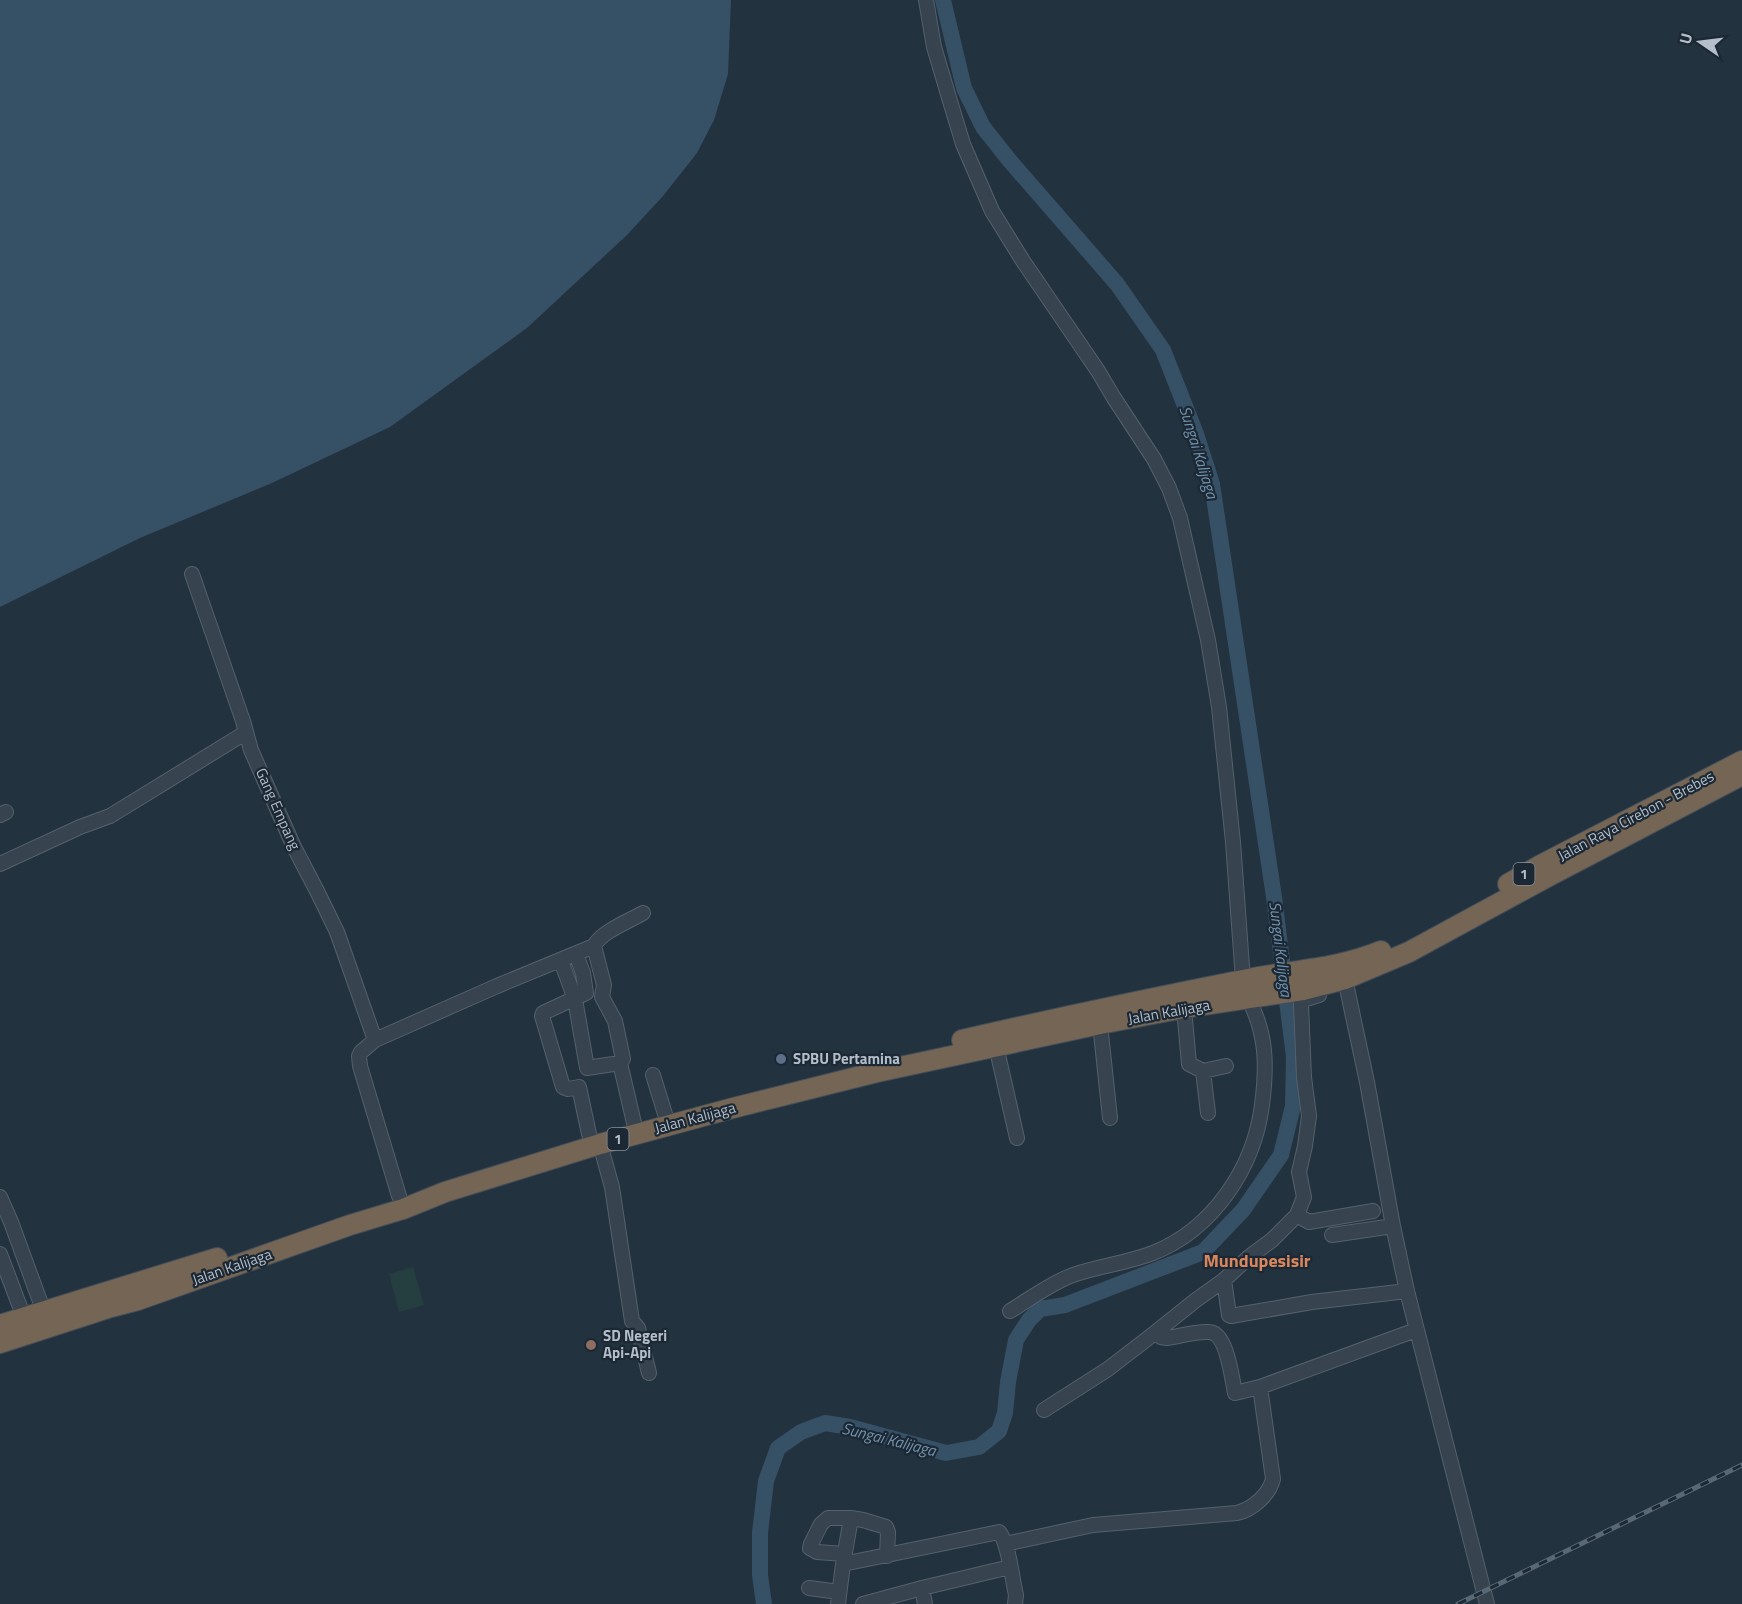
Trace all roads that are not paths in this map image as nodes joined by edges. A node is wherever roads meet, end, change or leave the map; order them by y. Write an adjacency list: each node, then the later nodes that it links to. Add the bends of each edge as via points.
1 (926, 0): 13 (street, via 932,36 963,144 992,211 1148,450 1180,518 1220,707)
2 (192, 574): 3 (street, Gang Empang)
3 (245, 733): 6 (street, via 110,816); 17 (street, Gang Empang, via 336,932)
4 (1742, 762): 12 (highway, Jalan Raya Cirebon - Brebes / 1, via 1539,866 1403,942 1343,964)
5 (1742, 776): 11 (highway, Jalan Raya Cirebon - Brebes / 1, via 1409,952)
6 (0, 864)
7 (643, 913): 8 (street, via 604,934)
8 (594, 946): 9 (street); 19 (street, via 604,986 602,997 615,1021 623,1056)
9 (576, 954): 10 (street); 14 (street, via 587,992)
10 (561, 961): 14 (street); 17 (street)
11 (1345, 979): 12 (highway, Jalan Raya Cirebon - Brebes / 1); 33 (street)
12 (1308, 982): 13 (highway, Jalan Kalijaga / 1); 32 (street, via 1319,995 1301,1004 1309,1116 1299,1172 1304,1197)
13 (1248, 989): 15 (highway, Jalan Kalijaga / 1); 24 (highway, Jalan Kalijaga / 1, via 1048,1020); 38 (street, via 1263,1036 1263,1096 1253,1145 1224,1199 1203,1221 1164,1249 1073,1275)
14 (574, 999): 19 (street, via 587,1068); 28 (street, via 542,1016 563,1087 580,1089)
15 (1185, 1008): 16 (highway, Jalan Kalijaga / 1); 21 (street, via 1189,1064)
16 (1100, 1024): 18 (highway, Jalan Kalijaga / 1); 25 (street)
17 (375, 1040): 29 (street, via 361,1052 360,1066)
18 (996, 1046): 27 (street); 28 (highway, Jalan Kalijaga / 1)
19 (620, 1063): 26 (street)
20 (1226, 1066): 21 (street)
21 (1203, 1071): 23 (street)
22 (653, 1075): 24 (street)
23 (1208, 1113)
24 (665, 1114): 26 (highway, Jalan Kalijaga / 1)
25 (1110, 1118)
26 (634, 1123): 28 (highway, Jalan Kalijaga / 1)
27 (1017, 1138)
28 (594, 1139): 29 (highway, Jalan Kalijaga / 1); 44 (highway, Jalan Kalijaga / 1, via 404,1209); 45 (street, via 612,1187 633,1321)
29 (399, 1196): 39 (highway, Jalan Kalijaga / 1)
30 (0, 1197): 39 (street)
31 (1372, 1211): 32 (street, via 1309,1222)
32 (1297, 1215): 36 (street)
33 (1393, 1226): 34 (street); 37 (street)
34 (1332, 1235)
35 (0, 1254): 40 (street)
36 (1224, 1280): 37 (street, via 1231,1316); 43 (street)
37 (1407, 1291): 42 (street)
38 (1010, 1311)
39 (44, 1312): 40 (highway, Jalan Kalijaga / 1)
40 (23, 1318): 41 (highway, Jalan Kalijaga / 1)
41 (0, 1325)
42 (1416, 1330): 46 (street); 59 (street)
43 (1156, 1332): 46 (street, via 1167,1338 1215,1333 1224,1343 1235,1393); 47 (street)
44 (0, 1343)
45 (649, 1373)
46 (1260, 1387): 49 (street, via 1273,1479 1265,1494 1248,1509 1093,1525)
47 (1044, 1410)
48 (851, 1518): 50 (street, via 886,1527); 51 (street); 51 (street, via 825,1519 810,1548)
49 (1005, 1544): 50 (street, via 996,1531); 52 (street)
50 (887, 1556): 51 (street)
51 (844, 1559): 55 (street)
52 (1010, 1567): 54 (street); 58 (street)
53 (808, 1587): 55 (street)
54 (922, 1588): 56 (street); 57 (street)
55 (839, 1598)
56 (871, 1603)
57 (925, 1604)
58 (1015, 1604)
59 (1487, 1604)

